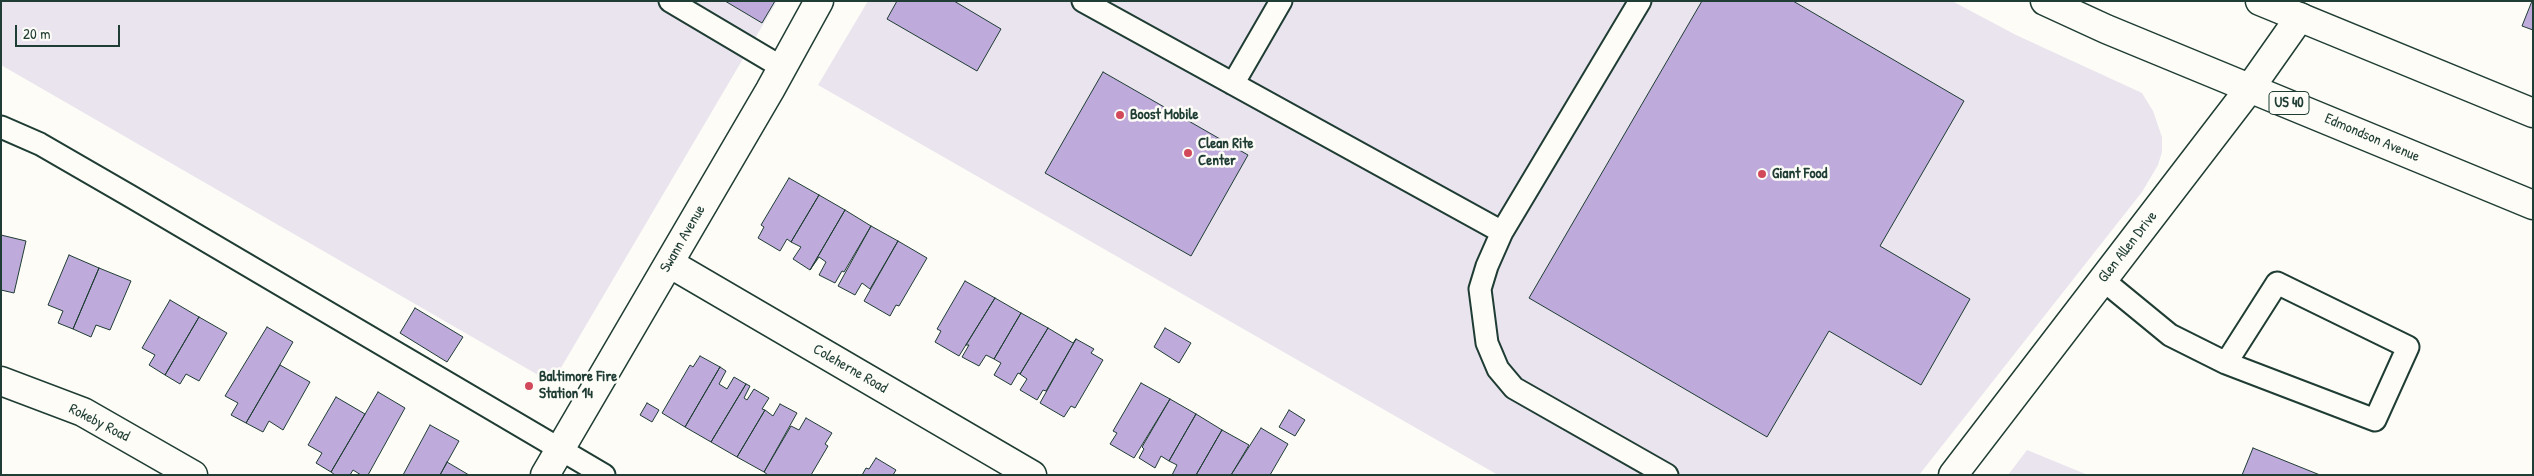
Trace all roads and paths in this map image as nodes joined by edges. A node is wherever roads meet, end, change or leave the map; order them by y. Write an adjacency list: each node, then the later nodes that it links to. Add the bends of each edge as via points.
1 (670, 1): 9 (lane)
2 (819, 1): 9 (street, Swann Avenue)
3 (1083, 1): 10 (lane)
4 (1281, 1): 10 (lane)
5 (1640, 1): 15 (lane)
6 (2045, 1): 11 (street, Edmondson Avenue / US 40)
7 (2260, 1): 8 (street)
8 (2300, 17): 11 (street, Glen Allen Drive); 12 (street)
9 (783, 68): 16 (street, Swann Avenue)
10 (1234, 84): 15 (lane)
11 (2250, 88): 14 (street, Edmondson Avenue / US 40); 17 (street, Glen Allen Drive)
12 (2533, 113)
13 (1, 127): 20 (lane, via 40,144)
14 (2533, 205)
15 (1502, 232): 25 (lane, via 1480,289 1487,343 1498,368 1514,388)
16 (669, 263): 20 (street, Swann Avenue); 24 (street, Coleherne Road)
17 (2103, 280): 18 (lane, via 2170,335); 26 (street, Glen Allen Drive)
18 (2226, 363): 18 (lane, via 2375,420 2408,346 2277,283)
19 (1, 381): 21 (street, Rokeby Road, via 83,412)
20 (559, 449): 22 (street, Swann Avenue); 23 (lane)
21 (193, 475)
22 (545, 475)
23 (604, 475)
24 (1032, 475)
25 (1667, 475)
26 (1953, 475)

